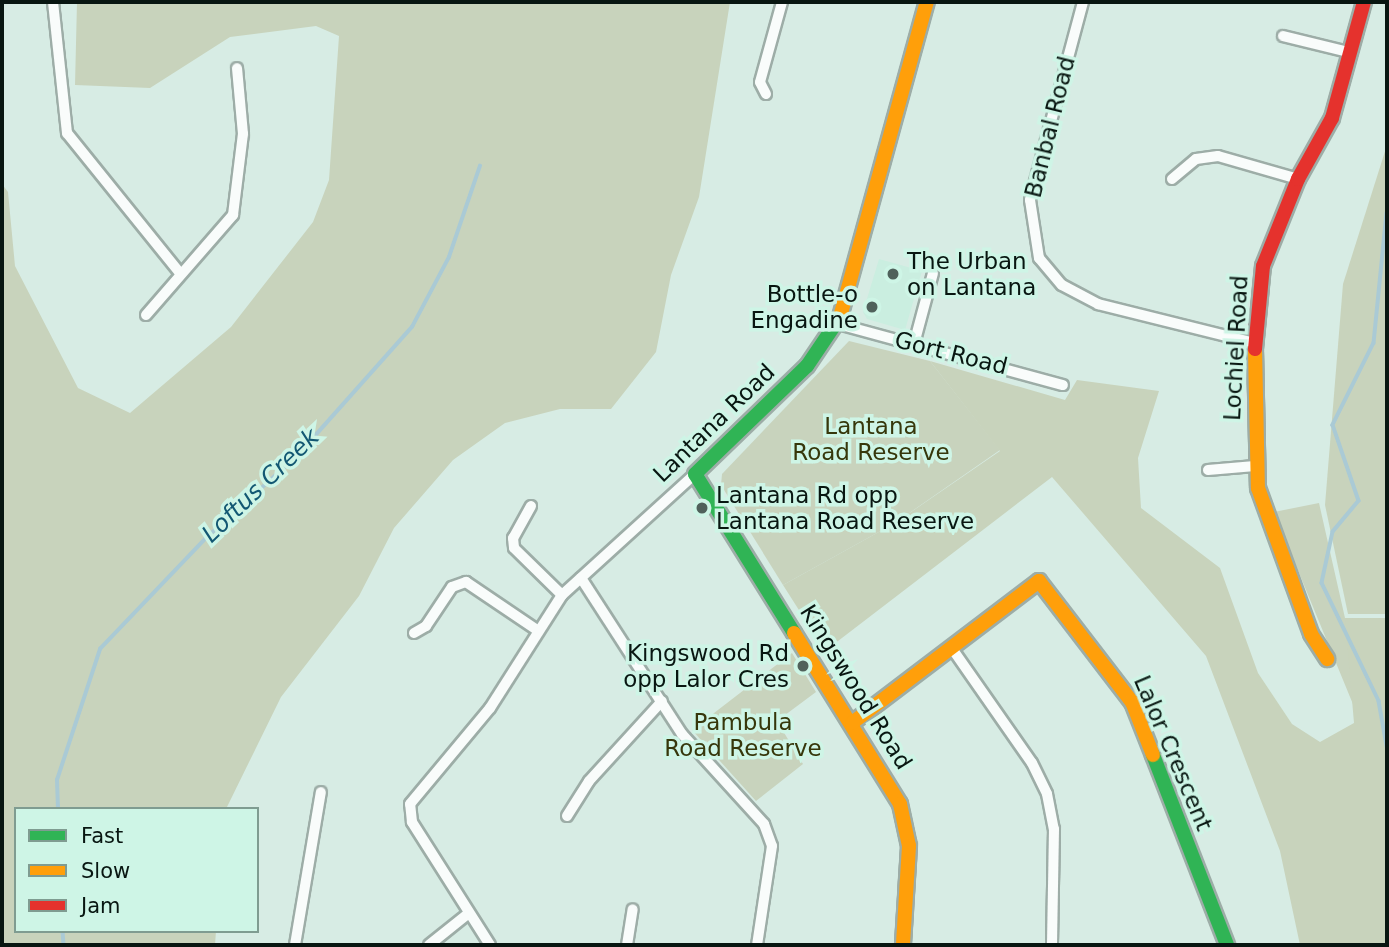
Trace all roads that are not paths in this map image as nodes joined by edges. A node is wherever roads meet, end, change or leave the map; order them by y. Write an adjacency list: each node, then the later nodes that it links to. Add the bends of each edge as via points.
1 (53, 2): 12 (street, via 67,133)
2 (782, 2): 9 (street, via 760,82)
3 (927, 2): 15 (street, Lantana Road)
4 (1083, 2): 16 (street, Banbal Road, via 1030,200 1039,258 1062,285 1098,304)
5 (1364, 2): 7 (street, Lochiel Road)
6 (1283, 36): 7 (street)
7 (1348, 52): 11 (street, Lochiel Road, via 1332,118)
8 (237, 68): 12 (street, via 243,134 239,196 233,215)
9 (766, 94)
10 (1172, 179): 11 (street, via 1196,159 1218,156)
11 (1298, 179): 16 (street, Lochiel Road, via 1263,266)
12 (178, 272): 14 (street)
13 (933, 274): 17 (street)
14 (146, 315)
15 (838, 324): 17 (street, Gort Road); 21 (street, Lantana Road, via 807,366)
16 (1255, 343): 19 (street, Lochiel Road)
17 (915, 344): 18 (street, Gort Road)
18 (1063, 385)
19 (1255, 466): 20 (street); 28 (street, Lochiel Road, via 1265,515 1311,634)
20 (1208, 470)
21 (695, 474): 23 (street, Lantana Road); 30 (street, Kingswood Road)
22 (531, 506): 24 (street, via 512,544)
23 (581, 578): 24 (street, Lantana Road); 29 (street)
24 (562, 595): 25 (street, Lantana Road)
25 (537, 630): 26 (street, via 466,582 452,587 426,626); 34 (street, Lantana Road, via 490,708 408,809)
26 (414, 633)
27 (951, 647): 30 (street, Lalor Crescent); 41 (street, via 1032,763 1047,794 1054,830); 42 (street, Lalor Crescent, via 1039,581 1132,702)
28 (1327, 659)
29 (662, 701): 32 (street, via 589,781); 39 (street, via 687,741 756,815 771,839)
30 (852, 723): 40 (street, Kingswood Road, via 905,818 909,846)
31 (321, 792): 35 (street)
32 (567, 816)
33 (633, 909): 38 (street)
34 (469, 913): 36 (street); 37 (street)
35 (295, 945)
36 (429, 945)
37 (490, 945)
38 (627, 945)
39 (757, 945)
40 (903, 945)
41 (1052, 945)
42 (1227, 945)

